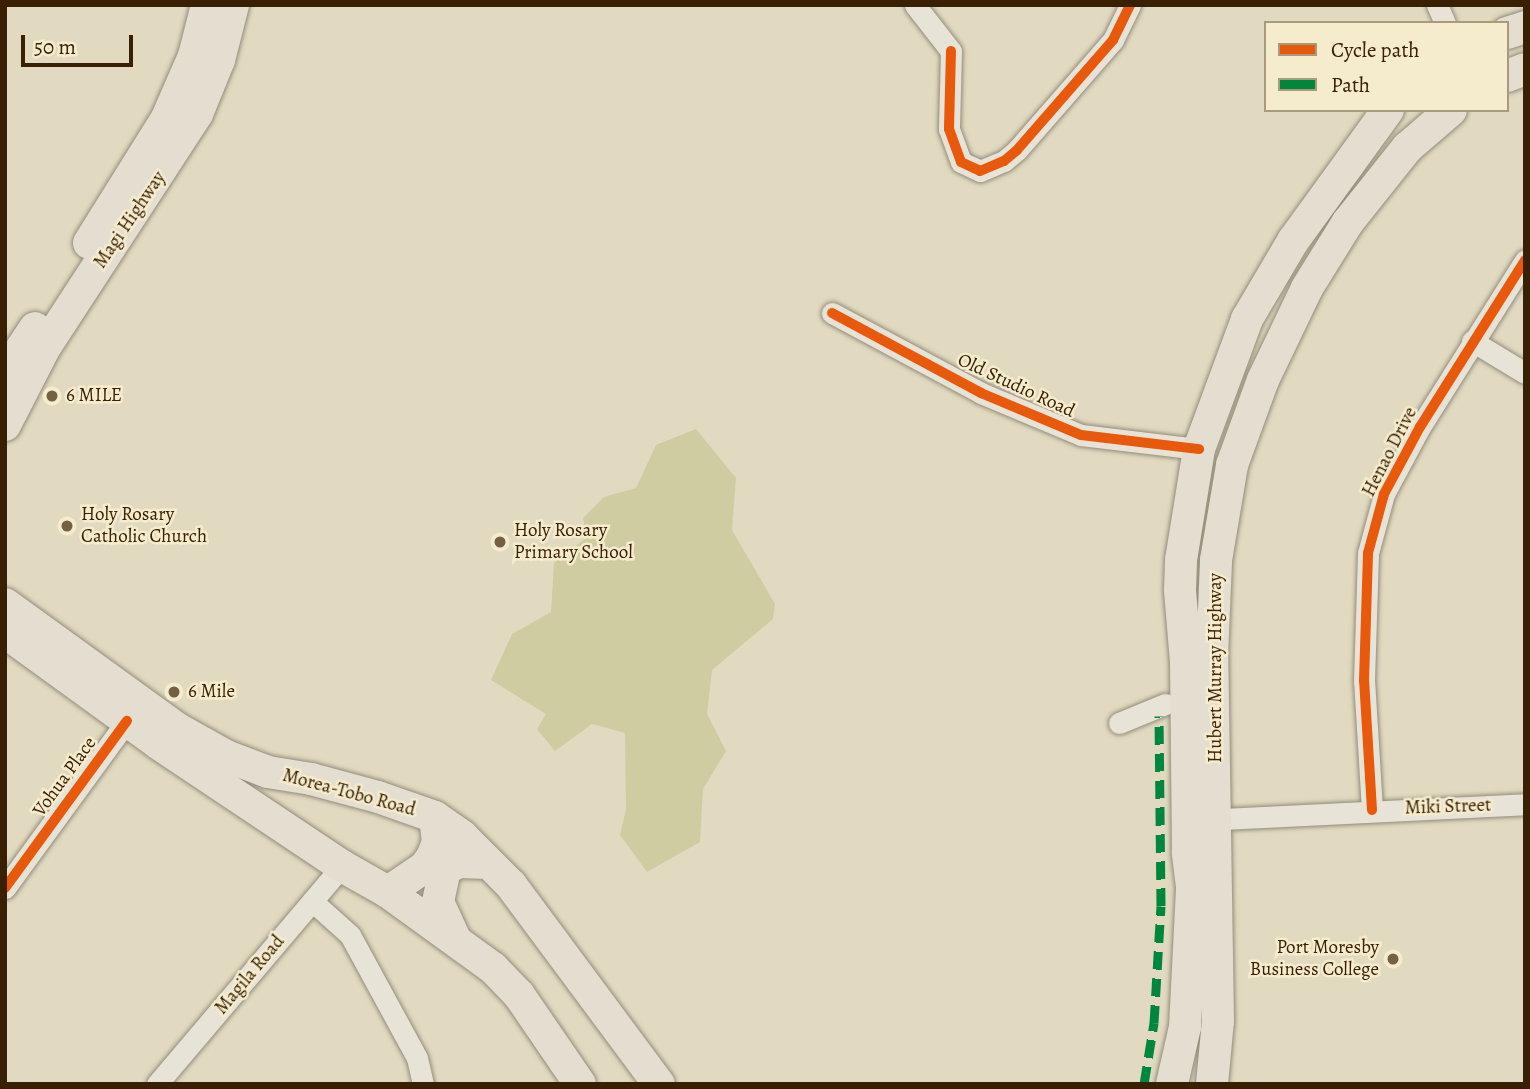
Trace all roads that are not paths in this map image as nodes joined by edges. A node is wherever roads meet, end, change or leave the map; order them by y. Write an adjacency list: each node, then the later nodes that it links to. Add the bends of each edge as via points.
1 (208, 5): 12 (highway, Magi Highway, via 194,56 167,118)
2 (233, 5): 14 (highway, Magi Highway, via 219,60 197,114 45,347)
3 (915, 5): 4 (street, via 951,51 948,129 961,162 980,171 1017,150 1113,40)
4 (1130, 5)
5 (1437, 5): 6 (street)
6 (1444, 21)
7 (1387, 112): 15 (highway, Hubert Murray Highway, via 1293,240 1247,319)
8 (1449, 112): 26 (highway, Hubert Murray Highway, via 1407,148 1348,222 1307,288 1263,380 1232,465 1216,560)
9 (1525, 260): 11 (street, Henao Drive)
10 (832, 313): 15 (street, Old Studio Road, via 981,393 1081,435)
11 (1472, 341): 13 (street); 23 (street, Henao Drive, via 1384,494 1368,553 1364,681)
12 (9, 359)
13 (1525, 373)
14 (5, 425)
15 (1199, 449): 26 (highway, Hubert Murray Highway, via 1180,590)
16 (5, 604): 21 (highway, Morea-Tobo Road, via 176,728 226,756)
17 (5, 632): 19 (highway)
18 (1165, 704): 20 (street)
19 (127, 722): 24 (highway); 29 (street, Vohua Place)
20 (1119, 723)
21 (268, 772): 24 (highway, via 257,781 255,791); 25 (highway, Morea-Tobo Road, via 311,779)
22 (1525, 804): 23 (street, Miki Street)
23 (1372, 810): 26 (street, Miki Street)
24 (269, 815): 28 (highway)
25 (435, 817): 27 (highway, Morea-Tobo Road); 30 (highway, via 439,842 432,857)
26 (1203, 820): 37 (highway, Hubert Murray Highway, via 1188,852 1192,887 1189,974 1185,1027); 38 (highway, Hubert Murray Highway, via 1218,1021)
27 (488, 863): 32 (highway, via 459,862 445,869 438,902); 36 (highway, Morea-Tobo Road, via 511,885)
28 (342, 866): 30 (highway); 31 (street, Magila Road)
29 (5, 888)
30 (388, 892): 32 (highway)
31 (312, 901): 33 (street, Magila Road); 34 (street, via 350,936 417,1058)
32 (456, 941): 35 (highway, via 494,968 519,995)
33 (158, 1084)
34 (423, 1084)
35 (580, 1084)
36 (659, 1084)
37 (1172, 1084)
38 (1212, 1084)

